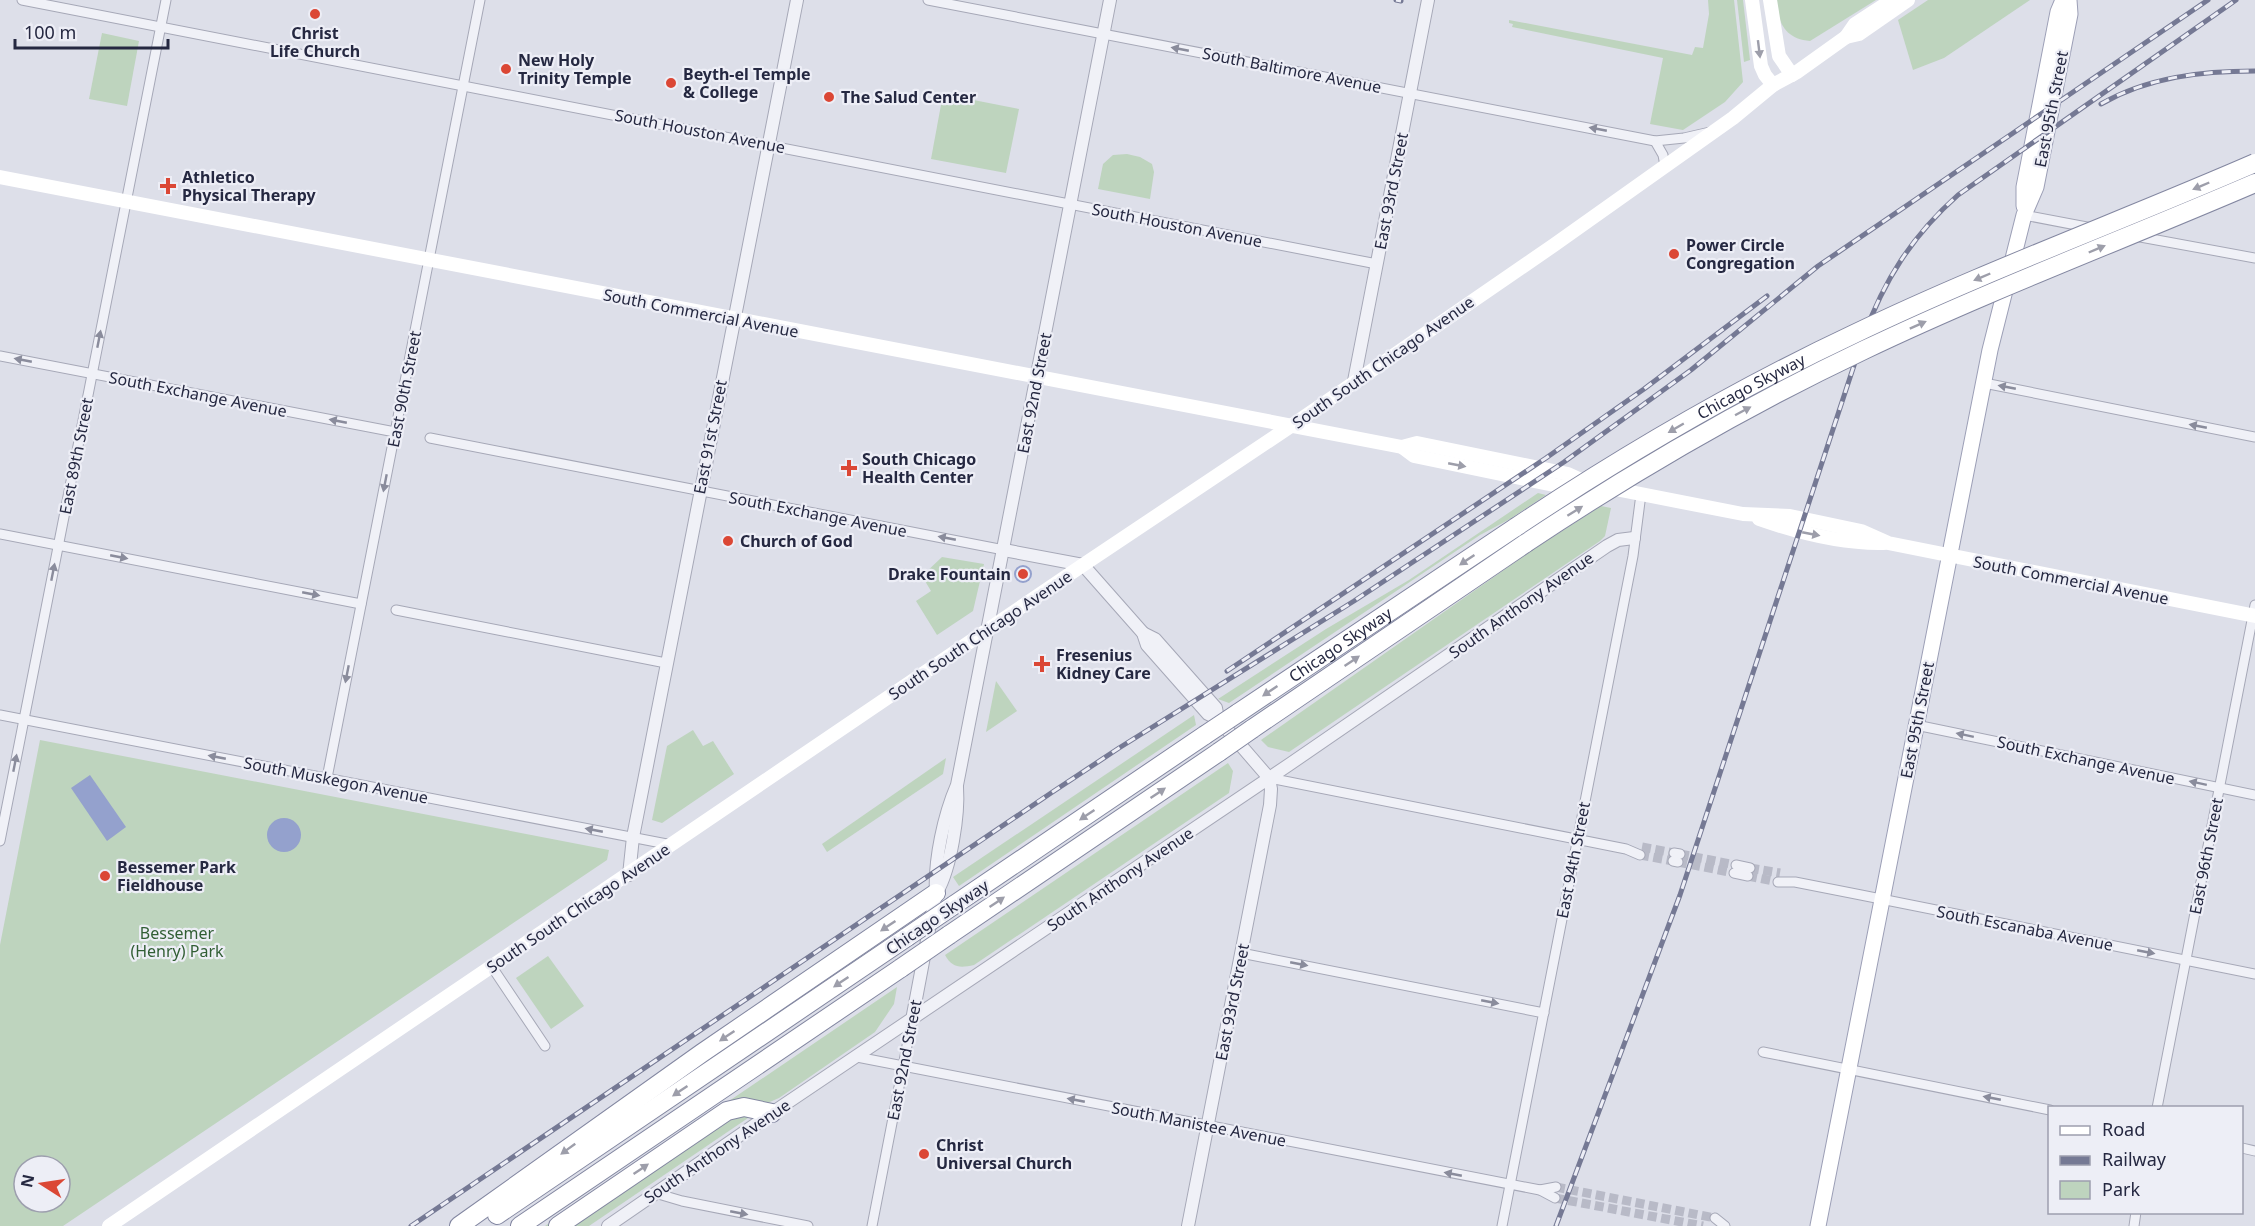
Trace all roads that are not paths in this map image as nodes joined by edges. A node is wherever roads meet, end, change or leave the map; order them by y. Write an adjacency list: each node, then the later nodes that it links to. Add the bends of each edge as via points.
1 (22, 0): 14 (street, South Houston Avenue)
2 (166, 0): 14 (street, East 89th Street)
3 (480, 0): 18 (street, East 90th Street)
4 (797, 0): 23 (street, East 91st Street)
5 (928, 0): 15 (street, South Baltimore Avenue)
6 (1110, 0): 15 (street, East 92nd Street)
7 (1428, 0): 20 (street, East 93rd Street)
8 (1752, 0): 19 (main road, one-way to 19, via 1761,66)
9 (1770, 0): 17 (main road, via 1779,56)
10 (1892, 0): 16 (main road, South South Chicago Avenue, via 1855,24)
11 (1908, 0): 16 (main road, South South Chicago Avenue, via 1859,34)
12 (2063, 0): 30 (main road, East 95th Street, via 2024,188)
13 (2069, 0): 30 (main road, East 95th Street, via 2070,14 2036,187)
14 (160, 27): 18 (street, South Houston Avenue); 28 (street, East 89th Street)
15 (1104, 34): 20 (street, South Baltimore Avenue, one-way to 15); 29 (street, East 92nd Street)
16 (1846, 37): 17 (main road, South South Chicago Avenue)
17 (1792, 75): 19 (main road, South South Chicago Avenue)
18 (464, 85): 23 (street, South Houston Avenue); 32 (street, East 90th Street)
19 (1773, 85): 21 (main road, South South Chicago Avenue)
20 (1410, 93): 22 (street, South Baltimore Avenue, one-way to 20); 33 (street, East 93rd Street)
21 (1714, 131): 22 (street, South Baltimore Avenue); 25 (main road, South South Chicago Avenue)
22 (1655, 141): 25 (street)
23 (768, 144): 29 (street, South Houston Avenue); 34 (street, East 91st Street)
24 (2255, 163): 98 (highway, Chicago Skyway, one-way to 98, bridge, via 1965,284 1838,342 1676,427 1516,527)
25 (1665, 166): 38 (main road, South South Chicago Avenue)
26 (0, 177): 28 (main road, South Commercial Avenue)
27 (2255, 183): 99 (highway, Chicago Skyway, one-way to 27, bridge, via 1526,543 1686,443 1828,367 1972,301)
28 (126, 202): 32 (main road, South Commercial Avenue); 36 (street, East 89th Street, one-way to 28)
29 (1070, 204): 33 (street, South Houston Avenue); 37 (street, East 92nd Street)
30 (2024, 215): 31 (street); 39 (main road, East 95th Street)
31 (2255, 258)
32 (430, 261): 34 (main road, South Commercial Avenue); 41 (street, East 90th Street)
33 (1377, 264): 38 (street, East 93rd Street)
34 (733, 319): 37 (main road, South Commercial Avenue); 44 (street, East 91st Street)
35 (0, 356): 36 (street, South Exchange Avenue, one-way to 35)
36 (92, 373): 41 (street, South Exchange Avenue, one-way to 36); 48 (street, East 89th Street)
37 (1036, 378): 40 (main road, South Commercial Avenue); 49 (street, East 92nd Street)
38 (1354, 381): 40 (main road, South South Chicago Avenue)
39 (1983, 383): 42 (street, one-way to 39); 50 (main road, East 95th Street)
40 (1291, 426): 45 (main road, South Commercial Avenue, via 1402,447 1417,443 1568,474 1590,484); 51 (main road, South South Chicago Avenue)
41 (395, 432): 52 (street, East 90th Street, one-way to 52)
42 (2255, 437)
43 (430, 438): 44 (street, South Exchange Avenue)
44 (700, 491): 49 (street, South Exchange Avenue, one-way to 44); 56 (street, East 91st Street)
45 (1641, 494): 47 (street, East 94th Street); 50 (main road, South Commercial Avenue, via 1743,514 1789,530)
46 (0, 534): 48 (street)
47 (1634, 537): 61 (street, South Anthony Avenue, via 1608,546); 65 (street, East 94th Street)
48 (58, 545): 52 (street, one-way to 52); 58 (street, East 89th Street, one-way to 48)
49 (1004, 549): 51 (street, South Exchange Avenue); 55 (street, East 92nd Street)
50 (1949, 555): 54 (main road, South Commercial Avenue); 59 (main road, East 95th Street)
51 (1083, 565): 55 (main road, South South Chicago Avenue); 61 (street, via 1143,633 1147,645)
52 (362, 604): 60 (street, East 90th Street, one-way to 60)
53 (396, 610): 56 (street)
54 (2254, 612): 62 (street, East 96th Street)
55 (987, 631): 67 (main road, South South Chicago Avenue); 73 (street, East 92nd Street, via 957,785 949,803 935,876)
56 (666, 663): 64 (street, East 91st Street)
57 (0, 715): 58 (street, South Muskegon Avenue)
58 (24, 720): 60 (street, South Muskegon Avenue, one-way to 58); 66 (street, East 89th Street, one-way to 58)
59 (1916, 725): 62 (street, South Exchange Avenue, one-way to 59); 74 (main road, East 95th Street)
60 (327, 778): 64 (street, South Muskegon Avenue, one-way to 60)
61 (1269, 778): 65 (street); 75 (street, East 93rd Street, via 1271,797); 80 (street, South Anthony Avenue)
62 (2219, 788): 63 (street, South Exchange Avenue); 76 (street, East 96th Street)
63 (2255, 795)
64 (633, 837): 67 (street, South Muskegon Avenue); 71 (street, East 91st Street)
65 (1578, 840): 68 (street); 79 (street, East 94th Street)
66 (0, 841)
67 (672, 845): 71 (main road, South South Chicago Avenue)
68 (1641, 851)
69 (1735, 869): 70 (street)
70 (1749, 872)
71 (628, 875): 77 (main road, South South Chicago Avenue)
72 (1779, 878): 74 (street, South Escanaba Avenue)
73 (936, 893): 80 (street, East 92nd Street); 97 (highway, one-way to 97)
74 (1883, 899): 76 (street, South Escanaba Avenue, one-way to 76); 85 (main road, East 95th Street)
75 (1241, 953): 79 (street, one-way to 79); 89 (street, East 93rd Street)
76 (2186, 960): 78 (street, South Escanaba Avenue); 86 (street, East 96th Street)
77 (492, 967): 81 (street); 96 (main road, South South Chicago Avenue)
78 (2255, 974)
79 (1544, 1013): 90 (street, East 94th Street)
80 (912, 1020): 83 (street, South Anthony Avenue); 84 (street, East 92nd Street)
81 (545, 1046)
82 (1763, 1052): 85 (street)
83 (857, 1057): 84 (street, South Manistee Avenue); 88 (street, South Anthony Avenue)
84 (903, 1066): 89 (street, South Manistee Avenue, one-way to 84); 103 (street, East 92nd Street)
85 (1848, 1069): 87 (street, one-way to 85); 107 (main road, East 95th Street)
86 (2157, 1106)
87 (2048, 1110)
88 (772, 1113): 93 (street, South Anthony Avenue); 100 (highway, one-way to 88, via 728,1111 744,1107)
89 (1207, 1126): 90 (street, South Manistee Avenue, one-way to 89); 104 (street, East 93rd Street)
90 (1510, 1185): 92 (street, South Manistee Avenue); 105 (street, East 94th Street)
91 (1556, 1187): 92 (street, South Manistee Avenue)
92 (1540, 1191): 94 (street, South Manistee Avenue)
93 (655, 1193): 101 (street, South Anthony Avenue); 102 (street, one-way to 102)
94 (1555, 1198)
95 (1715, 1218): 106 (street)
96 (109, 1226)
97 (459, 1226)
98 (480, 1226)
99 (520, 1226)
100 (558, 1226)
101 (608, 1226)
102 (808, 1226)
103 (872, 1226)
104 (1188, 1226)
105 (1502, 1226)
106 (1725, 1226)
107 (1818, 1226)

